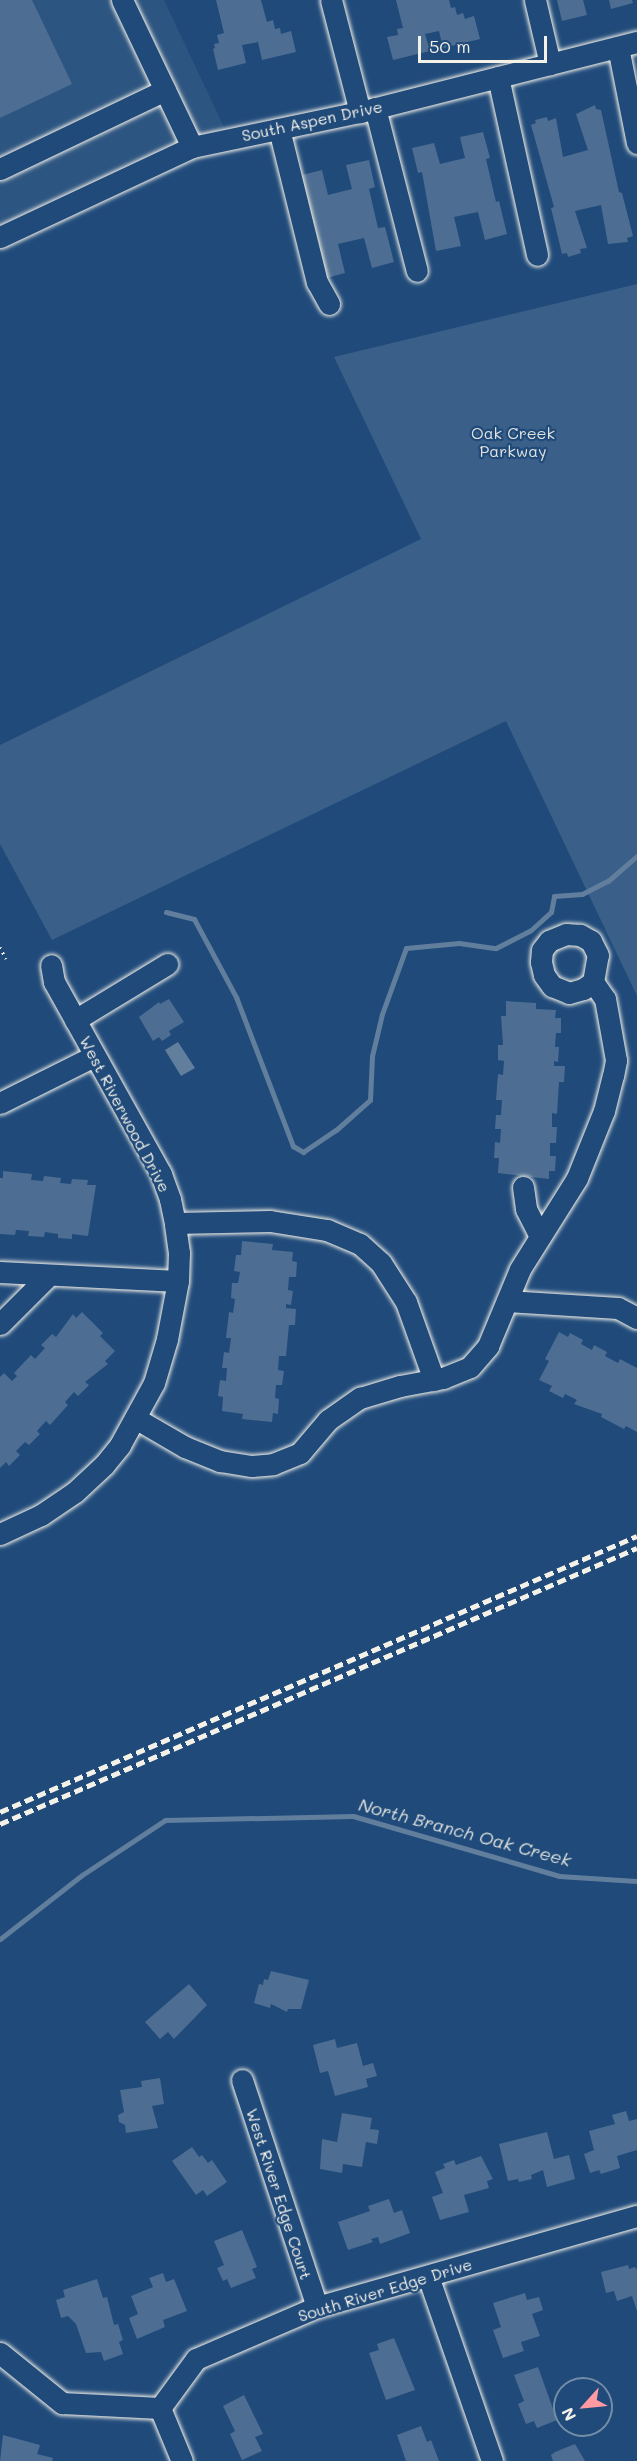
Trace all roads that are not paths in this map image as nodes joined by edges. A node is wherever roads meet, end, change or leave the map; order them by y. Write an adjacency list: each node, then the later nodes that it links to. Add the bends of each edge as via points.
1 (122, 0): 7 (street)
2 (331, 0): 8 (street)
3 (535, 0): 5 (street)
4 (627, 45): 5 (street, South Aspen Drive); 10 (street)
5 (550, 64): 6 (street, South Aspen Drive)
6 (498, 77): 8 (street, South Aspen Drive); 14 (street)
7 (165, 90): 11 (street); 12 (street)
8 (368, 110): 9 (street, South Aspen Drive); 15 (street)
9 (279, 129): 11 (street, South Aspen Drive); 16 (street, via 317,282)
10 (637, 143)
11 (192, 147): 13 (street, South Aspen Drive)
12 (0, 170)
13 (0, 237)
14 (537, 255)
15 (417, 271)
16 (329, 304)
17 (167, 964): 20 (street)
18 (51, 965): 20 (street, West Riverwood Drive, via 54,982)
19 (593, 982): 25 (street, via 605,999 616,1060 613,1076 604,1112 577,1178)
20 (75, 1020): 21 (street, West Riverwood Drive)
21 (94, 1056): 22 (street); 24 (street, West Riverwood Drive, via 161,1174)
22 (0, 1103)
23 (523, 1187): 25 (street, via 526,1209)
24 (175, 1223): 28 (street, West Riverwood Drive); 32 (street, via 270,1221 327,1230 360,1244 381,1263 406,1302)
25 (540, 1236): 29 (street)
26 (0, 1272): 27 (street)
27 (49, 1275): 28 (street); 31 (street)
28 (178, 1281): 33 (street, West Riverwood Drive, via 154,1383)
29 (507, 1300): 30 (street, via 618,1308); 32 (street, via 488,1346 470,1367)
30 (637, 1318)
31 (0, 1324)
32 (434, 1380): 33 (street, via 360,1398 328,1420 300,1454 273,1464 252,1466 220,1461 185,1447)
33 (135, 1418): 34 (street, West Riverwood Drive, via 104,1465 75,1492 41,1515)
34 (0, 1534)
35 (242, 2080): 38 (street, West River Edge Court)
36 (637, 2216): 37 (street, South River Edge Drive)
37 (428, 2276): 38 (street, South River Edge Drive); 42 (street)
38 (317, 2307): 40 (street, South River Edge Drive, via 196,2359)
39 (0, 2353): 40 (street, via 62,2403)
40 (160, 2408): 41 (street)
41 (182, 2461)
42 (492, 2461)

